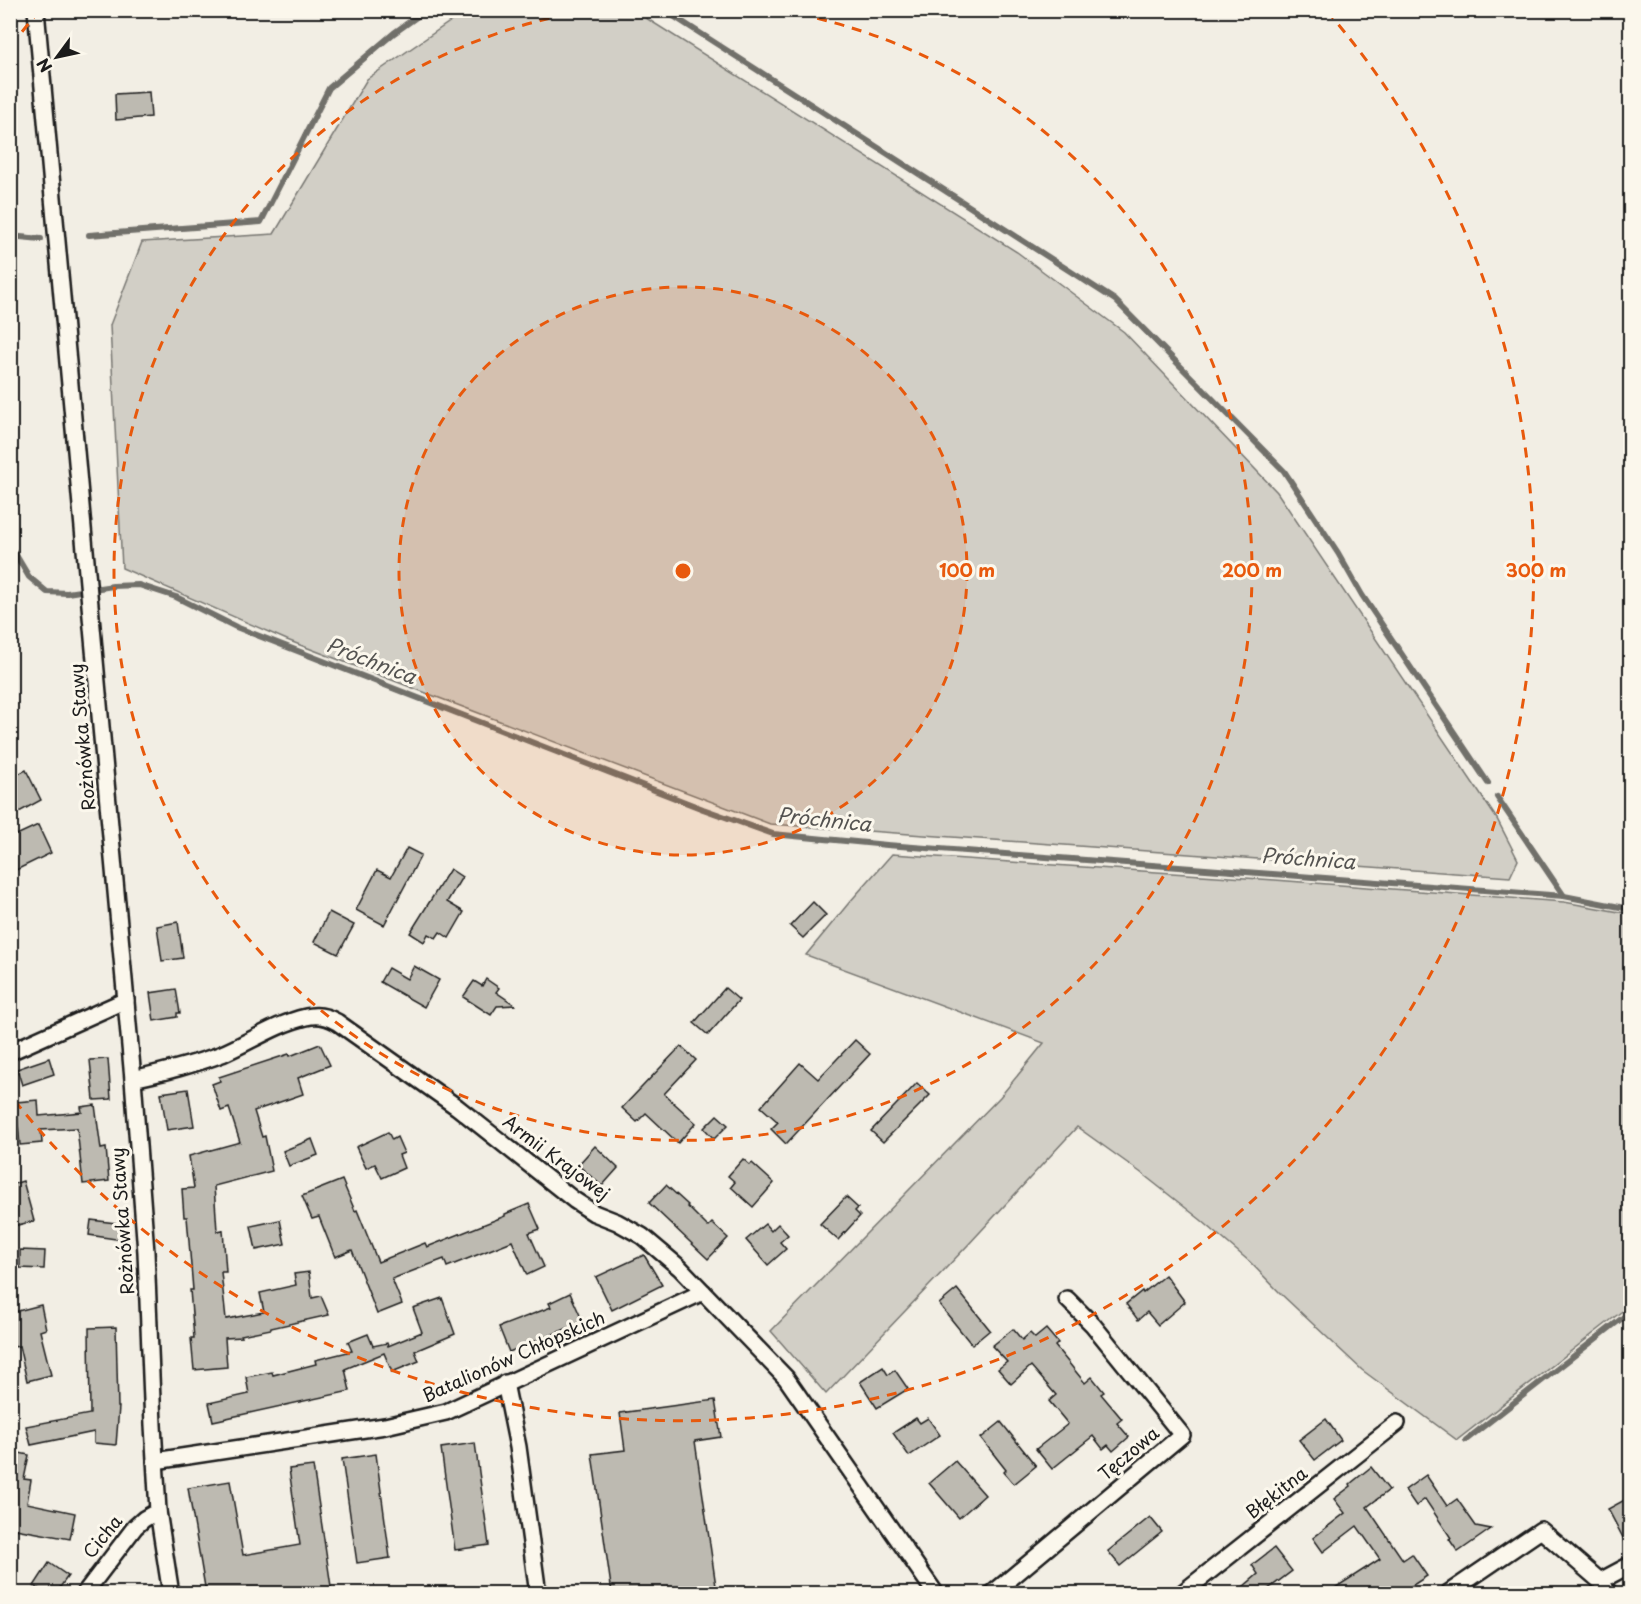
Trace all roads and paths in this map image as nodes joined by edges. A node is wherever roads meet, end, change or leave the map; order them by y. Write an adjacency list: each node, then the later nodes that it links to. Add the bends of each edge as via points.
1 (36, 10): 2 (street, Rożnówka Stawy)
2 (126, 1000): 3 (street); 4 (street, Rożnówka Stawy)
3 (10, 1052)
4 (133, 1079): 5 (street, Armii Krajowej, via 222,1054 307,1016 329,1017 458,1107 574,1200 642,1236); 9 (street, Rożnówka Stawy)
5 (703, 1292): 7 (street, Batalionów Chłopskich); 16 (street, Armii Krajowej, via 786,1378)
6 (1067, 1299): 17 (street, Tęczowa, via 1093,1325 1182,1435)
7 (505, 1383): 9 (street, Batalionów Chłopskich, via 446,1412 417,1420); 15 (street)
8 (1397, 1423): 18 (street, Błękitna)
9 (156, 1461): 10 (street, Rożnówka Stawy)
10 (158, 1511): 13 (street, Cicha, via 135,1527); 14 (street, Rożnówka Stawy)
11 (1630, 1565): 12 (street)
12 (1600, 1581): 19 (street, via 1540,1530); 20 (street)
13 (84, 1593)
14 (171, 1593)
15 (538, 1593)
16 (936, 1593)
17 (992, 1593)
18 (1181, 1593)
19 (1447, 1593)
20 (1610, 1593)

